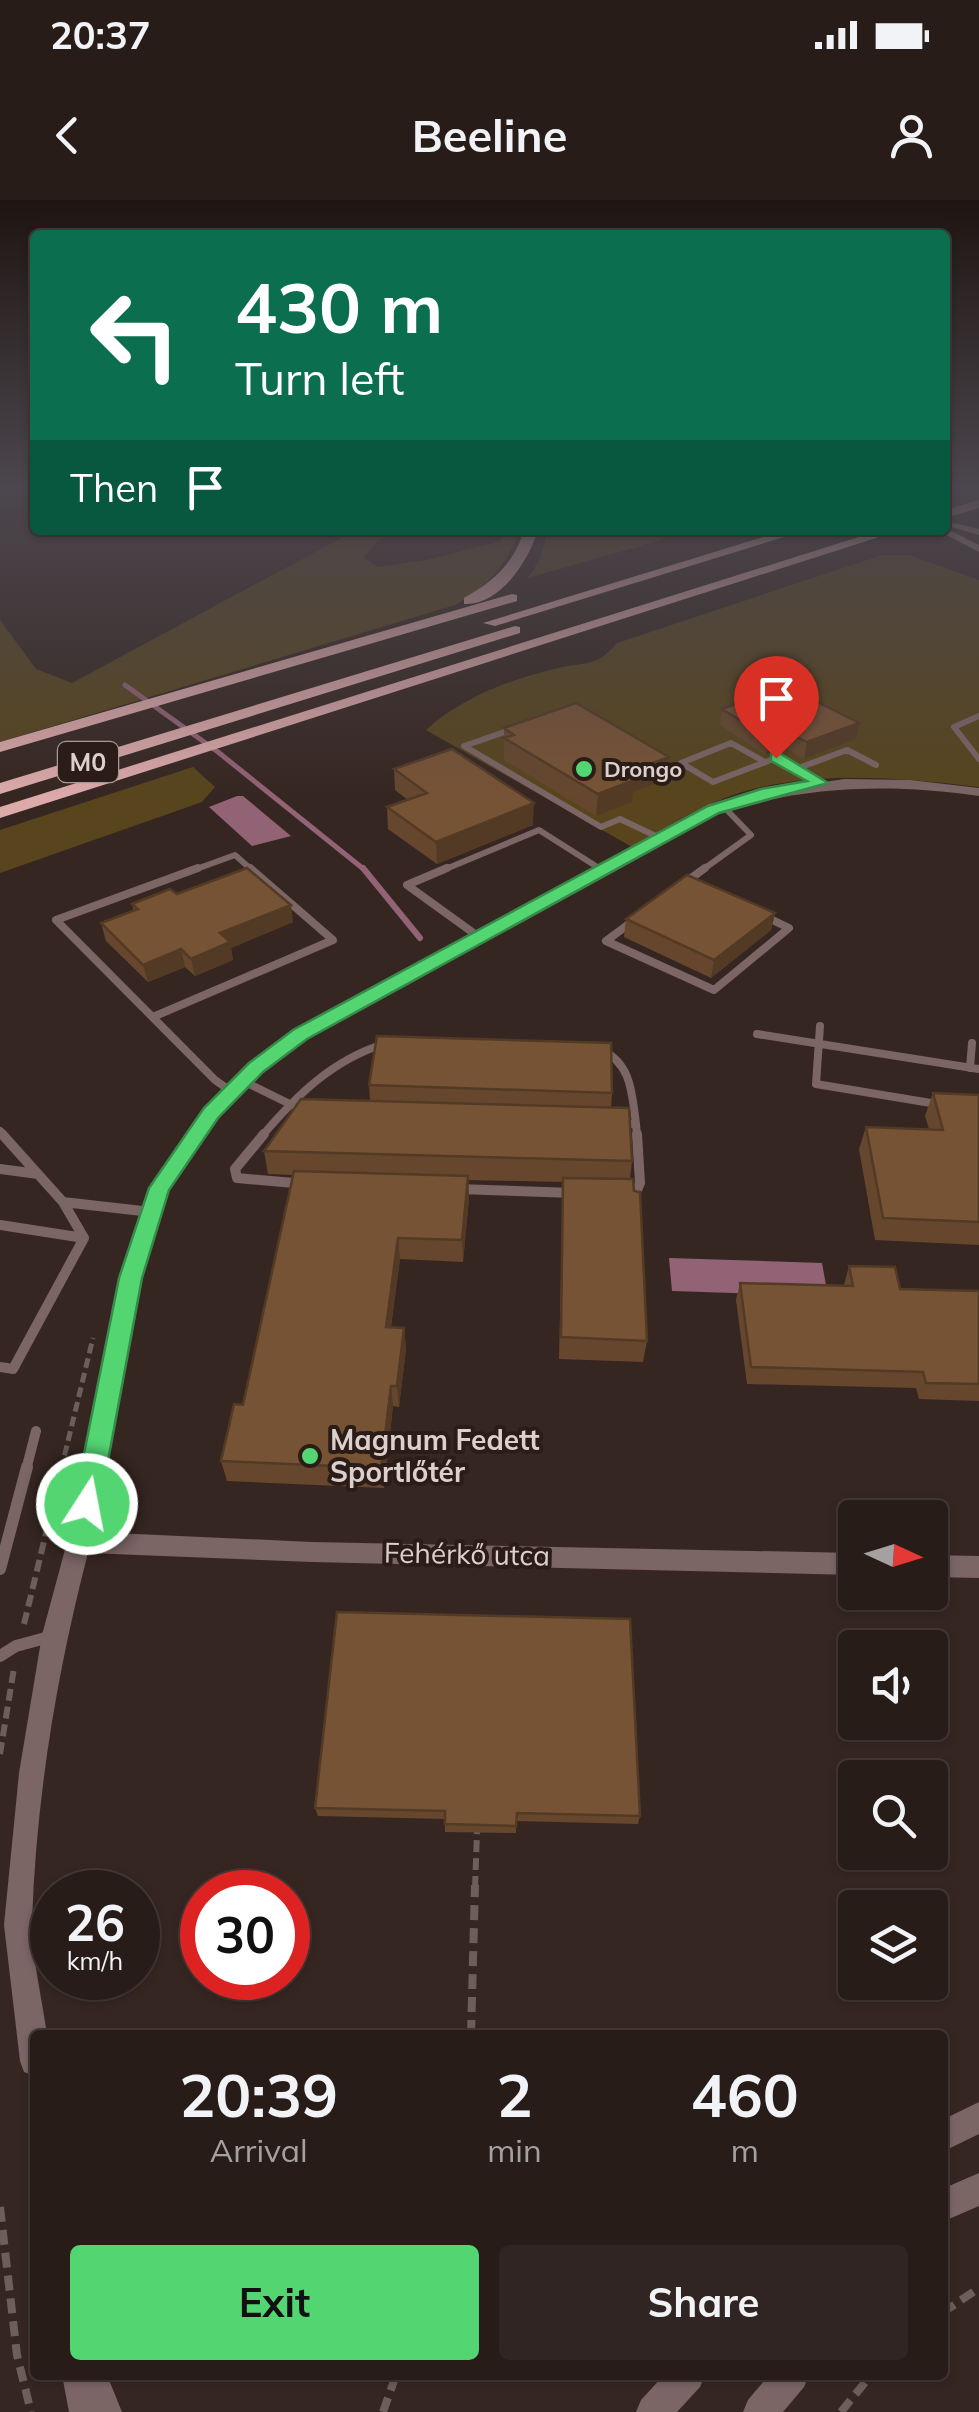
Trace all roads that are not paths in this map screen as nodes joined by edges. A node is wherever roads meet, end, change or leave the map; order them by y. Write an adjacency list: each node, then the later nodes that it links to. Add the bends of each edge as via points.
1 (484, 593): 6 (highway)
2 (589, 593): 14 (highway, M0)
3 (637, 593): 16 (highway, M0)
4 (693, 593): 19 (highway)
5 (526, 594): 6 (highway)
6 (399, 630): 9 (highway)
7 (979, 716): 10 (lane, via 954,727)
8 (534, 722): 20 (lane, via 464,746 601,828 620,819)
9 (0, 747)
10 (979, 759)
11 (765, 762): 11 (lane, via 713,782 682,763 731,744); 13 (lane, via 776,758)
12 (876, 765): 13 (lane, via 847,750)
13 (796, 768): 15 (lane)
14 (0, 770)
15 (821, 783): 17 (street, via 887,780); 18 (street)
16 (0, 789)
17 (979, 792)
18 (723, 806): 20 (street); 22 (lane, via 751,835)
19 (0, 812)
20 (660, 838): 21 (street)
21 (602, 870): 27 (street); 27 (lane, via 539,830 407,885)
22 (688, 881): 23 (lane); 24 (lane)
23 (705, 889)
24 (674, 891)
25 (647, 911): 26 (lane, via 606,941 714,990 789,928)
26 (756, 912)
27 (478, 937): 36 (street, via 300,1034)
28 (152, 1018): 28 (lane, via 56,920 235,856 333,940); 36 (lane, via 215,1080)
29 (820, 1026): 32 (lane)
30 (757, 1034): 32 (lane)
31 (394, 1043): 37 (lane, via 361,1050)
32 (819, 1044): 35 (lane); 38 (lane, via 816,1084)
33 (972, 1044): 35 (lane)
34 (586, 1050): 41 (lane, via 606,1050 625,1066)
35 (975, 1069)
36 (238, 1086): 37 (lane); 50 (street, via 159,1188)
37 (288, 1104): 39 (lane); 45 (lane, via 234,1169 237,1178)
38 (961, 1108)
39 (320, 1114)
40 (596, 1123): 41 (lane)
41 (636, 1124): 48 (lane, via 640,1183 636,1192)
42 (0, 1130): 44 (lane)
43 (0, 1169): 44 (lane)
44 (38, 1174): 49 (lane)
45 (325, 1184)
46 (444, 1188): 47 (lane)
47 (583, 1193)
48 (623, 1194)
49 (63, 1202): 50 (lane); 52 (lane)
50 (151, 1212): 55 (street, via 130,1278)
51 (0, 1224): 52 (lane)
52 (84, 1238): 53 (lane, via 13,1369)
53 (0, 1366)
54 (36, 1431): 59 (lane)
55 (80, 1542): 56 (street, Fehérkő utca); 60 (street)
56 (838, 1564)
57 (948, 1566): 58 (street)
58 (979, 1567)
59 (0, 1569)
60 (54, 1635): 61 (lane); 62 (street)
61 (0, 1656)
62 (9, 1927): 63 (street)
63 (30, 2035)
64 (979, 2116): 65 (street)
65 (948, 2134)
66 (979, 2189): 67 (street)
67 (948, 2203)
68 (79, 2380): 72 (street)
69 (91, 2380): 73 (street)
70 (683, 2380): 74 (street)
71 (788, 2380): 75 (street)
72 (86, 2412)
73 (104, 2412)
74 (653, 2412)
75 (760, 2412)

